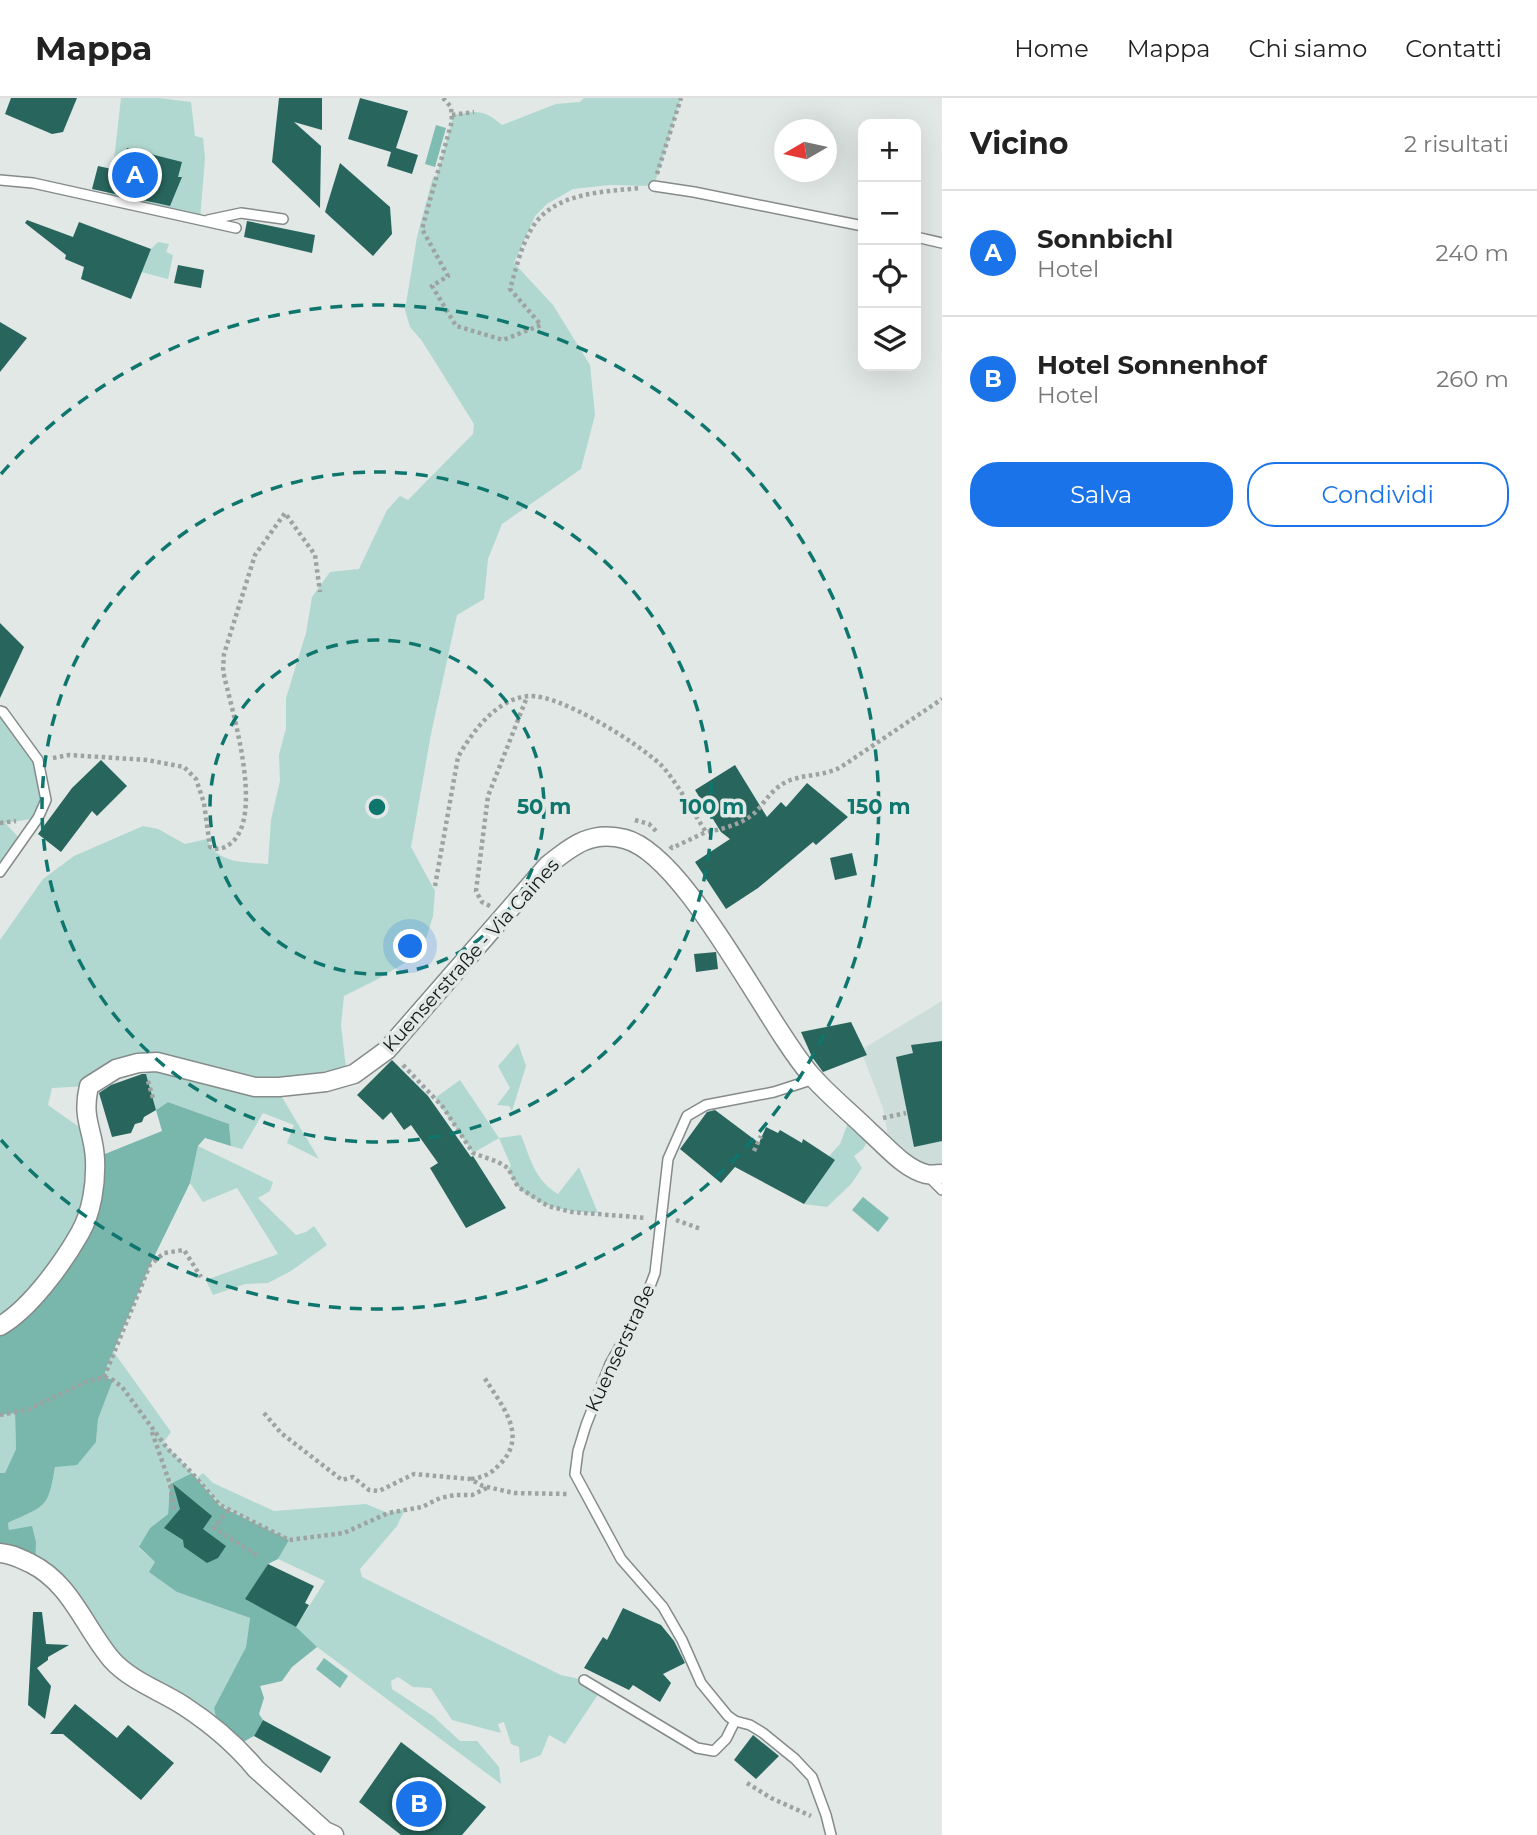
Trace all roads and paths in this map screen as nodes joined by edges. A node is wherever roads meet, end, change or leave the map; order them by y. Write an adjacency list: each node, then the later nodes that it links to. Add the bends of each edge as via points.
1 (443, 98): 4 (path)
2 (681, 98): 6 (path)
3 (474, 111): 4 (path)
4 (452, 115): 6 (path, via 422,229 448,276 432,286 456,326 503,340 541,326 510,289 532,228 542,215 587,194)
5 (0, 180): 8 (lane)
6 (654, 186): 9 (lane)
7 (283, 219): 8 (lane, via 241,212)
8 (206, 221): 10 (lane)
9 (858, 225)
10 (236, 228)
11 (921, 238): 12 (lane)
12 (942, 243)
13 (320, 592): 17 (path, via 315,555 285,513 255,555 224,654 223,671 247,802 232,843 220,849 210,847 204,803 196,779 184,767 69,755)
14 (527, 696): 15 (path, via 608,725 628,740 662,766 706,832 746,819 788,781 832,772); 19 (path, via 488,717 458,757); 20 (path, via 488,796 476,891 482,902)
15 (942, 699)
16 (0, 711): 17 (lane)
17 (38, 760): 18 (lane, via 46,800)
18 (0, 872)
19 (435, 886)
20 (508, 912): 22 (street, Kuenserstraße - Via Caines, via 568,849 592,836 626,839 669,870); 32 (street, Kuenserstraße - Via Caines, via 387,1050 354,1074 326,1082 255,1087 157,1062 116,1069 89,1086 87,1126 96,1158 93,1195 81,1231 46,1281)
21 (403, 1066): 29 (path, via 443,1107 473,1153 508,1168 519,1187 548,1206)
22 (815, 1079): 27 (street, Kuenserstraße - Via Caines, via 891,1151); 29 (lane, Kuenserstraße, via 706,1105 687,1116 668,1159)
23 (906, 1112): 24 (path)
24 (879, 1119)
25 (761, 1136): 26 (path)
26 (754, 1151)
27 (934, 1174): 28 (lane)
28 (942, 1191)
29 (662, 1219): 30 (path); 40 (lane, Kuenserstraße, via 659,1253 642,1307 610,1364 578,1451 575,1474)
30 (701, 1229)
31 (201, 1277): 33 (path, via 184,1250 164,1253 150,1265)
32 (0, 1326)
33 (104, 1377): 36 (path, via 27,1410); 37 (path, via 122,1387)
34 (484, 1377): 38 (path, via 509,1417 514,1445 497,1468)
35 (264, 1413): 38 (path, via 281,1433 342,1480 353,1477 369,1490 379,1491 414,1474)
36 (0, 1415)
37 (150, 1425): 41 (path); 42 (path)
38 (470, 1479): 39 (path)
39 (489, 1487): 40 (path, via 545,1495); 42 (path, via 472,1495 440,1498 422,1507 388,1513 344,1533 304,1539 289,1540)
40 (584, 1491): 46 (lane, Kuenserstraße, via 621,1559 663,1606 701,1683)
41 (174, 1510)
42 (228, 1510): 44 (path, via 214,1528)
43 (0, 1553): 49 (street, via 11,1554 50,1575 114,1662 185,1706)
44 (258, 1556)
45 (584, 1680): 46 (lane, via 697,1748 715,1751)
46 (734, 1721): 50 (lane, Kuenserstraße, via 763,1733 812,1777)
47 (747, 1783): 48 (path)
48 (817, 1819)
49 (334, 1835)
50 (831, 1835)

